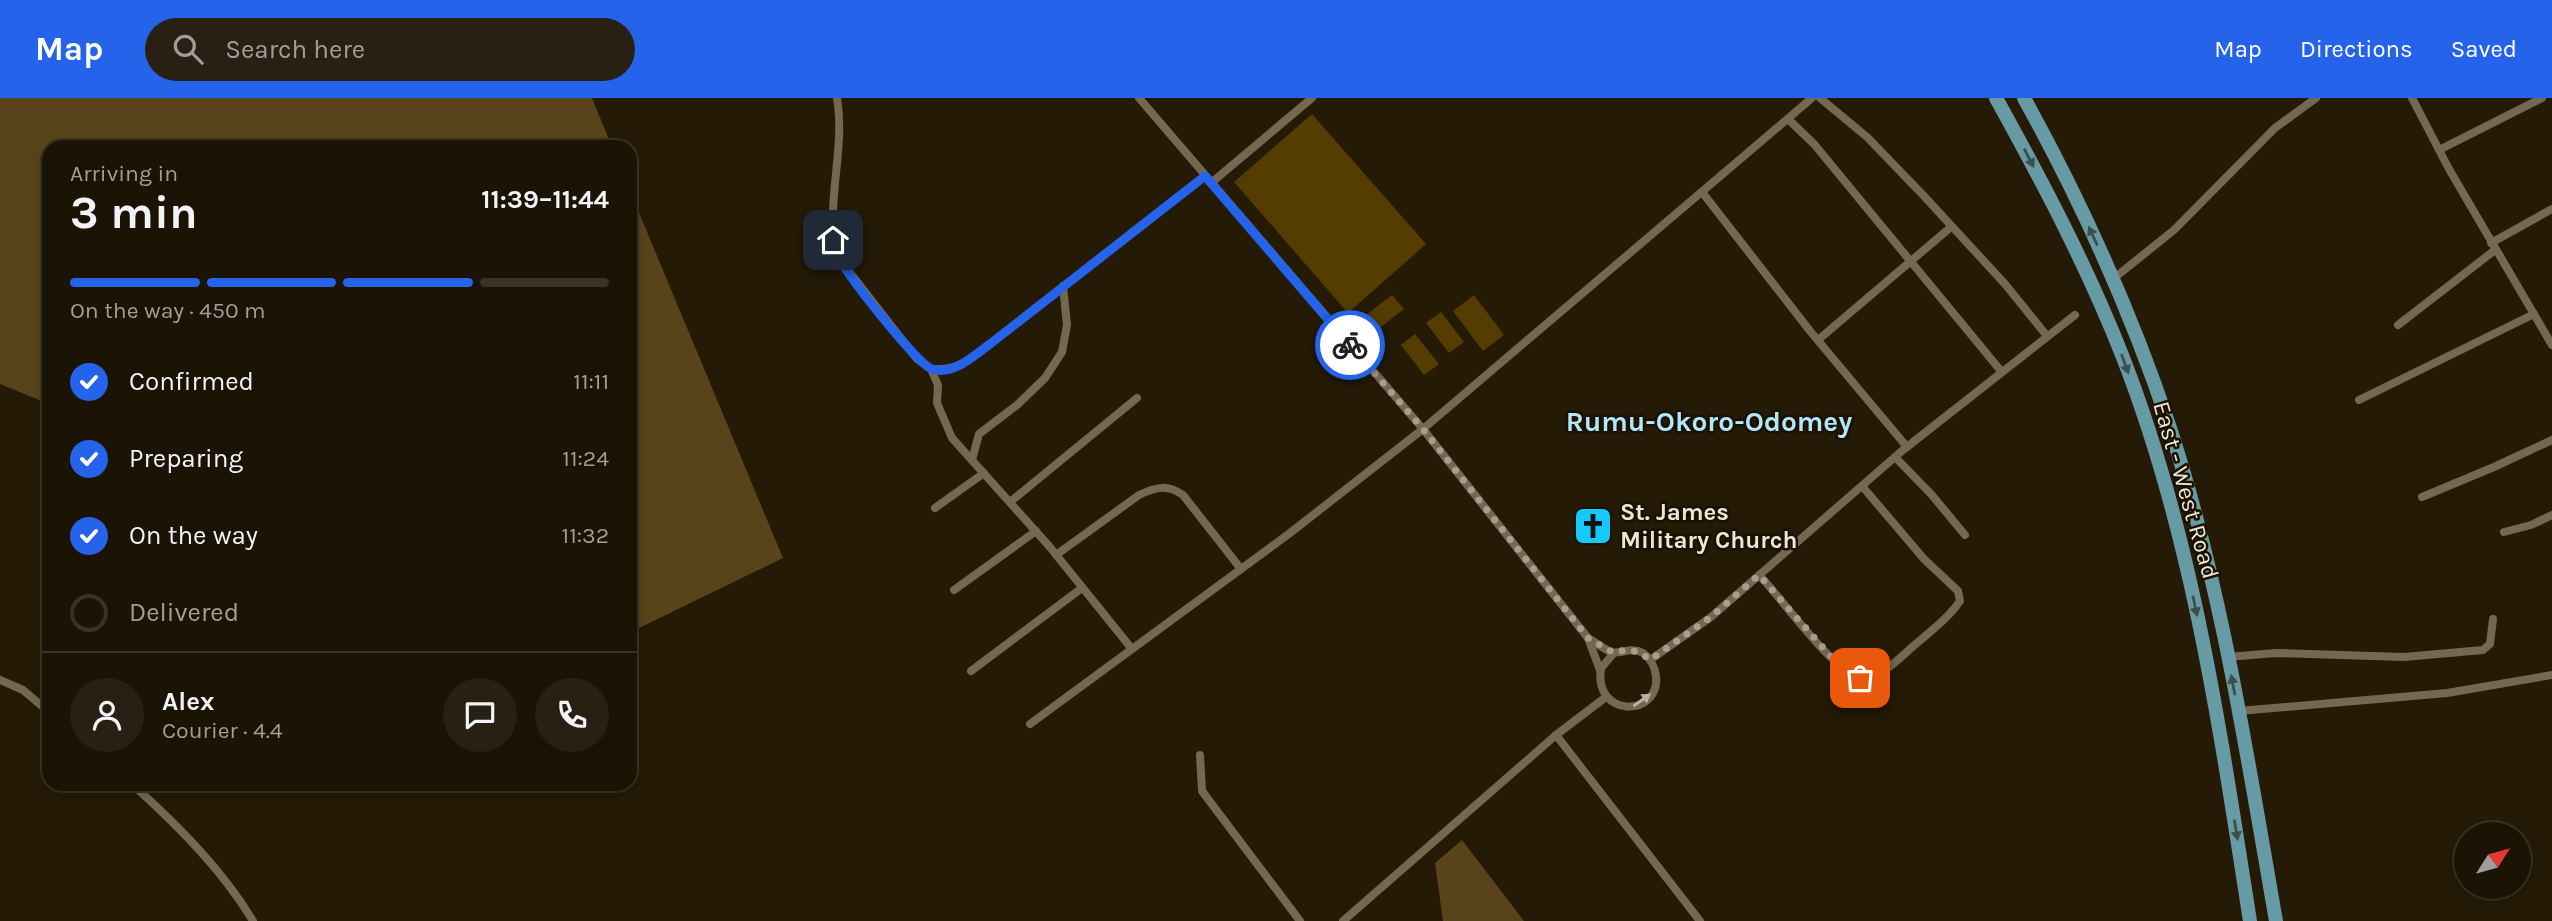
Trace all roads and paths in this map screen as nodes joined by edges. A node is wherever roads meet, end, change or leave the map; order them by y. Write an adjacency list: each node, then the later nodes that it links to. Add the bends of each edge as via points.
1 (837, 98): 28 (street, via 841,139 833,224 837,256 917,359)
2 (1139, 98): 13 (street)
3 (1312, 98): 13 (street)
4 (1812, 98): 11 (street)
5 (1820, 98): 16 (street, via 1867,137)
6 (1996, 98): 72 (main road, East - West Road, one-way to 72, via 2059,217 2111,330 2149,433 2204,649)
7 (2024, 98): 19 (main road, East - West Road, one-way to 7)
8 (2316, 98): 19 (street, via 2275,128 2174,230)
9 (2412, 98): 12 (street)
10 (2542, 98): 12 (street)
11 (1788, 119): 14 (street); 18 (street, via 1814,144)
12 (2439, 150): 17 (street)
13 (1208, 180): 20 (street); 32 (street)
14 (1702, 192): 26 (street); 32 (street)
15 (2552, 209): 17 (street)
16 (1951, 227): 18 (street); 25 (street)
17 (2493, 246): 22 (street); 23 (street)
18 (1910, 262): 26 (street); 29 (street)
19 (2113, 279): 55 (main road, East - West Road, via 2170,429)
20 (1063, 286): 28 (street, via 959,366); 36 (street, via 1067,325 1062,352 1045,378 979,434)
21 (2075, 314): 25 (street)
22 (2533, 314): 24 (street); 31 (street)
23 (2398, 325)
24 (2548, 331): 27 (street)
25 (2047, 336): 29 (street)
26 (1818, 340): 34 (street)
27 (2552, 345)
28 (931, 369): 36 (street, via 938,385 937,403 952,438)
29 (2001, 371): 34 (street)
30 (1137, 398): 40 (street)
31 (2358, 400)
32 (1423, 429): 47 (street); 52 (street)
33 (2552, 440): 39 (street)
34 (1908, 447): 35 (street)
35 (1895, 457): 38 (street); 45 (street)
36 (972, 460): 37 (street)
37 (984, 473): 40 (street); 41 (street)
38 (1862, 486): 48 (street); 48 (street, via 1924,559 1958,591 1960,601 1953,611 1898,660 1875,675 1860,678 1841,668)
39 (2422, 496)
40 (1010, 502): 43 (street)
41 (935, 509)
42 (2552, 515): 44 (street)
43 (1036, 531): 46 (street); 50 (street)
44 (2504, 532)
45 (1965, 535)
46 (1056, 555): 47 (street, via 1139,495 1172,488 1183,495); 49 (street)
47 (1241, 569): 53 (street)
48 (1759, 575): 56 (street, via 1711,617)
49 (1082, 588): 53 (street); 58 (street)
50 (954, 590)
51 (2493, 619): 55 (street, via 2490,644 2483,650 2404,657 2276,653)
52 (1588, 638): 54 (street); 57 (street)
53 (1132, 649): 64 (street)
54 (1614, 653): 56 (street, via 1633,650); 57 (street)
55 (2228, 657): 63 (main road, East - West Road, one-way to 55)
56 (1650, 660): 61 (street, one-way to 56, via 1623,707 1642,704 1657,679)
57 (1600, 670): 61 (street)
58 (971, 671)
59 (2552, 675): 63 (street, via 2447,693)
60 (0, 680): 62 (street, via 23,690)
61 (1606, 697): 65 (street)
62 (42, 706)
63 (2239, 712): 73 (main road, East - West Road)
64 (1030, 724)
65 (1556, 735): 70 (street); 71 (street)
66 (1200, 755): 69 (street, via 1202,791)
67 (139, 791): 68 (street, via 224,880)
68 (253, 921)
69 (1300, 921)
70 (1343, 921)
71 (1700, 921)
72 (2250, 921)
73 (2276, 921)

